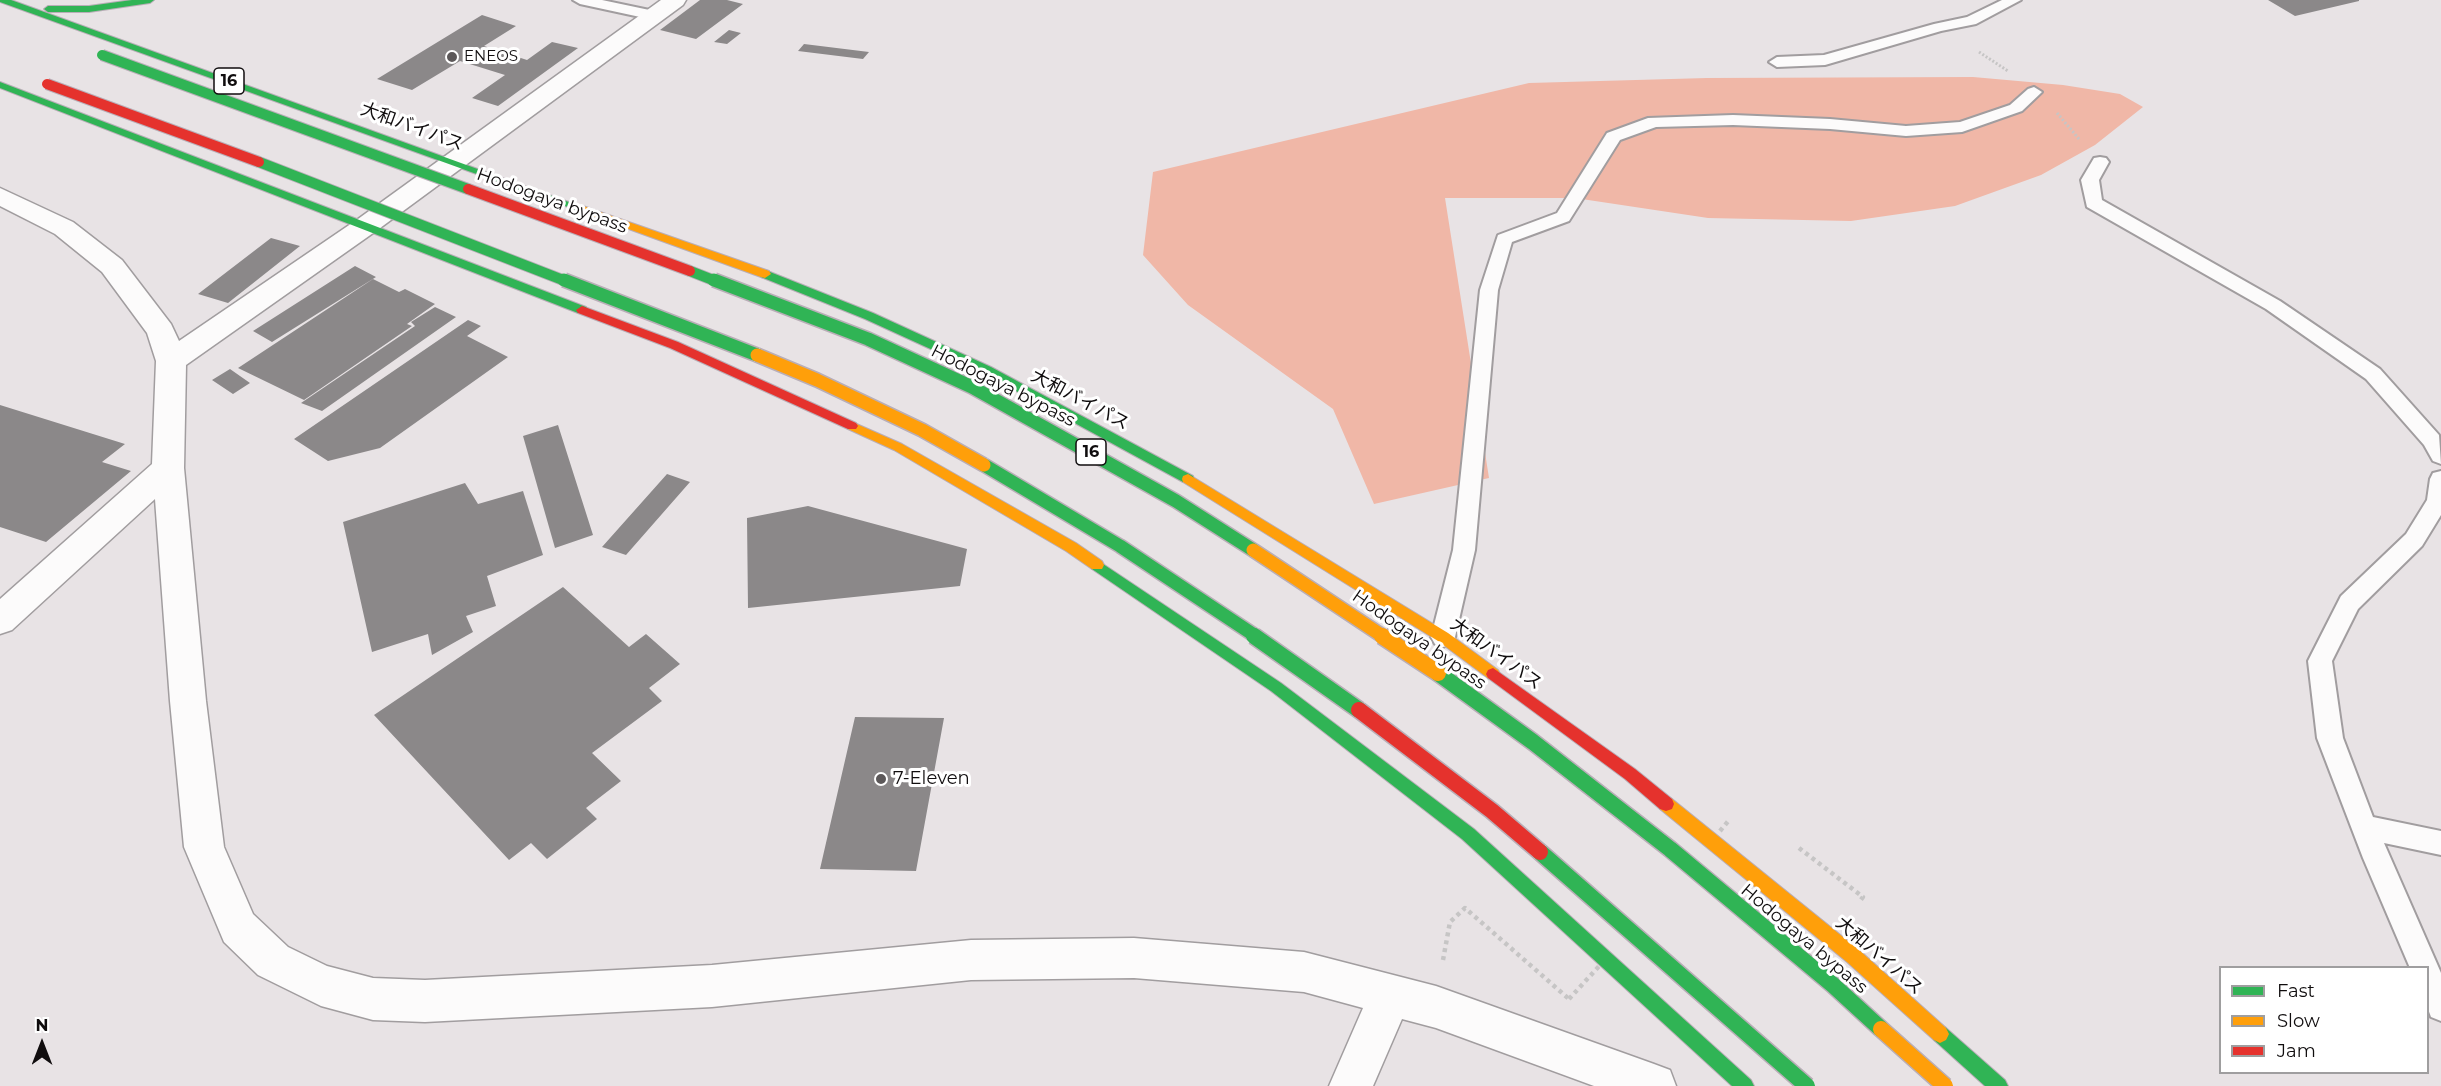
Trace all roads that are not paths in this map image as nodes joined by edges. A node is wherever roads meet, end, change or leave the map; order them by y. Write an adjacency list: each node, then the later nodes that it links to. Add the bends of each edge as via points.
1 (3, 0): 7 (highway, 大和バイパス / 16)
2 (150, 0): 7 (highway, via 89,9)
3 (161, 0): 9 (highway, via 138,24 133,36)
4 (580, 0): 8 (lane)
5 (675, 0): 8 (street)
6 (2014, 0): 11 (lane, via 1971,21 1825,60)
7 (20, 6): 9 (highway, 大和バイパス / 16)
8 (654, 15): 15 (street)
9 (140, 50): 15 (highway, 大和バイパス / 16)
10 (95, 53): 35 (highway, Hodogaya bypass / 16, bridge, via 868,339 972,387 1073,442 1282,568 1533,742 1679,856)
11 (1778, 62)
12 (38, 81): 34 (highway, bridge, via 700,332 817,380 922,430 1120,546 1371,719 1482,804 1606,908)
13 (3, 87): 18 (highway)
14 (2034, 92): 24 (lane, via 2016,108 1962,128 1906,131 1733,120 1654,122 1613,137 1563,217 1504,239 1489,290 1464,550)
15 (456, 161): 18 (street); 24 (highway, 大和バイパス / 16, via 770,276 987,370 1201,486)
16 (2100, 162): 20 (lane, via 2090,180 2093,202 2273,305 2373,374)
17 (0, 196): 19 (street, via 64,228 112,266 161,331)
18 (367, 225): 19 (street); 33 (highway, via 674,345 888,442 1071,547 1276,687 1468,834)
19 (171, 361): 21 (street)
20 (2438, 445)
21 (168, 468): 23 (street); 29 (street, via 204,847 238,928 273,961 321,985 373,999 425,1001 712,986 971,960 1134,958 1304,972)
22 (2441, 479): 25 (lane, via 2438,501 2415,540 2349,603 2320,661 2330,738)
23 (0, 620)
24 (1443, 637): 36 (highway, 大和バイパス / 16, via 1639,781 1853,956)
25 (2364, 827): 26 (lane); 27 (lane)
26 (2441, 843)
27 (2423, 966)
28 (2429, 980): 30 (lane)
29 (1391, 993): 31 (street); 32 (street)
30 (2441, 1006)
31 (1351, 1086)
32 (1654, 1086)
33 (1745, 1086)
34 (1807, 1086)
35 (1946, 1086)
36 (1999, 1086)

